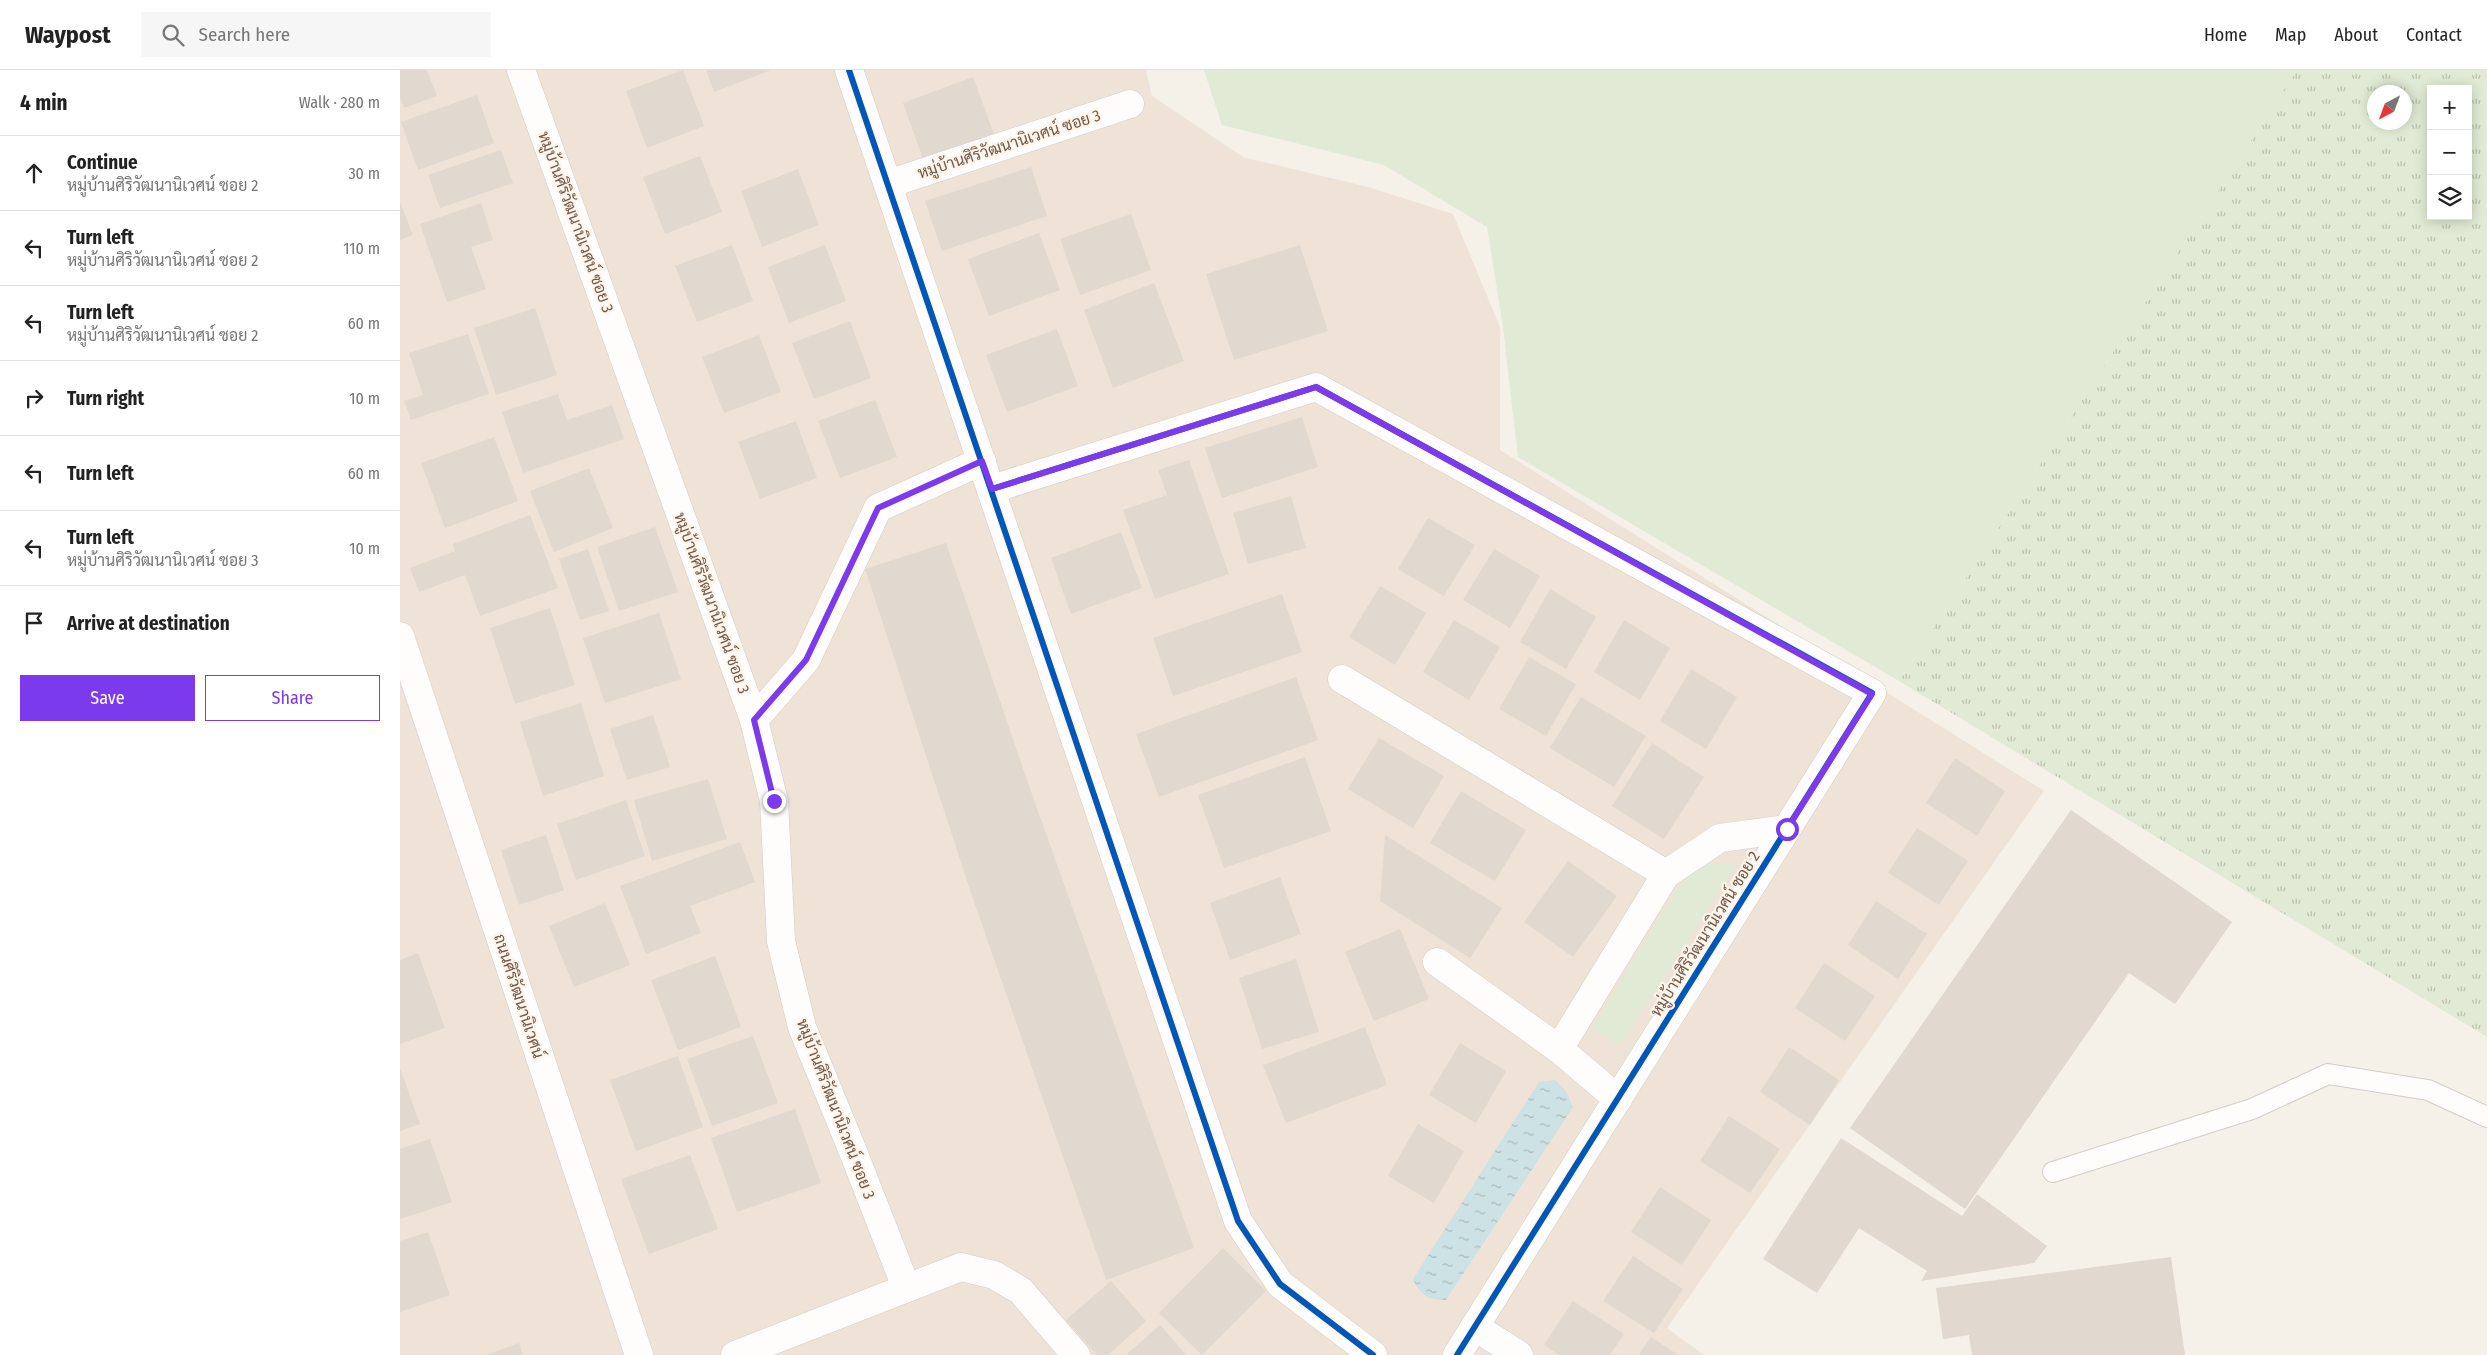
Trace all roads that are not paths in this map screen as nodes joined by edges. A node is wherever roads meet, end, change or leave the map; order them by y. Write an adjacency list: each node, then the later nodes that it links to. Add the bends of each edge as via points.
1 (521, 70): 9 (street, หมู่บ้านศิริวัฒนานิเวศน์ ซอย 3)
2 (849, 70): 4 (street)
3 (1130, 104): 4 (street, หมู่บ้านศิริวัฒนานิเวศน์ ซอย 3)
4 (888, 184): 5 (street)
5 (982, 461): 6 (street); 9 (street, via 878,508 806,660)
6 (992, 489): 10 (street, หมู่บ้านศิริวัฒนานิเวศน์ ซอย 2, via 1316,387 1872,694); 22 (street, via 1238,1221 1280,1284)
7 (400, 636): 19 (street, ถนนศิริวัฒนานิเวศน์)
8 (1342, 680): 11 (street)
9 (754, 720): 17 (street, หมู่บ้านศิริวัฒนานิเวศน์ ซอย 3, via 774,801 781,941 802,1027)
10 (1787, 829): 11 (street, via 1720,838); 14 (street, หมู่บ้านศิริวัฒนานิเวศน์ ซอย 2)
11 (1666, 874): 13 (street)
12 (1437, 962): 13 (street)
13 (1559, 1049): 14 (street)
14 (1618, 1099): 18 (street, หมู่บ้านศิริวัฒนานิเวศน์ ซอย 2)
15 (2487, 1117): 16 (lane, via 2428,1090 2328,1074 2252,1109)
16 (2053, 1172)
17 (906, 1287): 20 (street); 21 (street, via 961,1267 994,1275 1021,1291)
18 (1475, 1328): 23 (street, หมู่บ้านศิริวัฒนานิเวศน์ ซอย 2); 24 (street)
19 (639, 1355)
20 (735, 1355)
21 (1076, 1355)
22 (1374, 1355)
23 (1457, 1355)
24 (1519, 1355)

